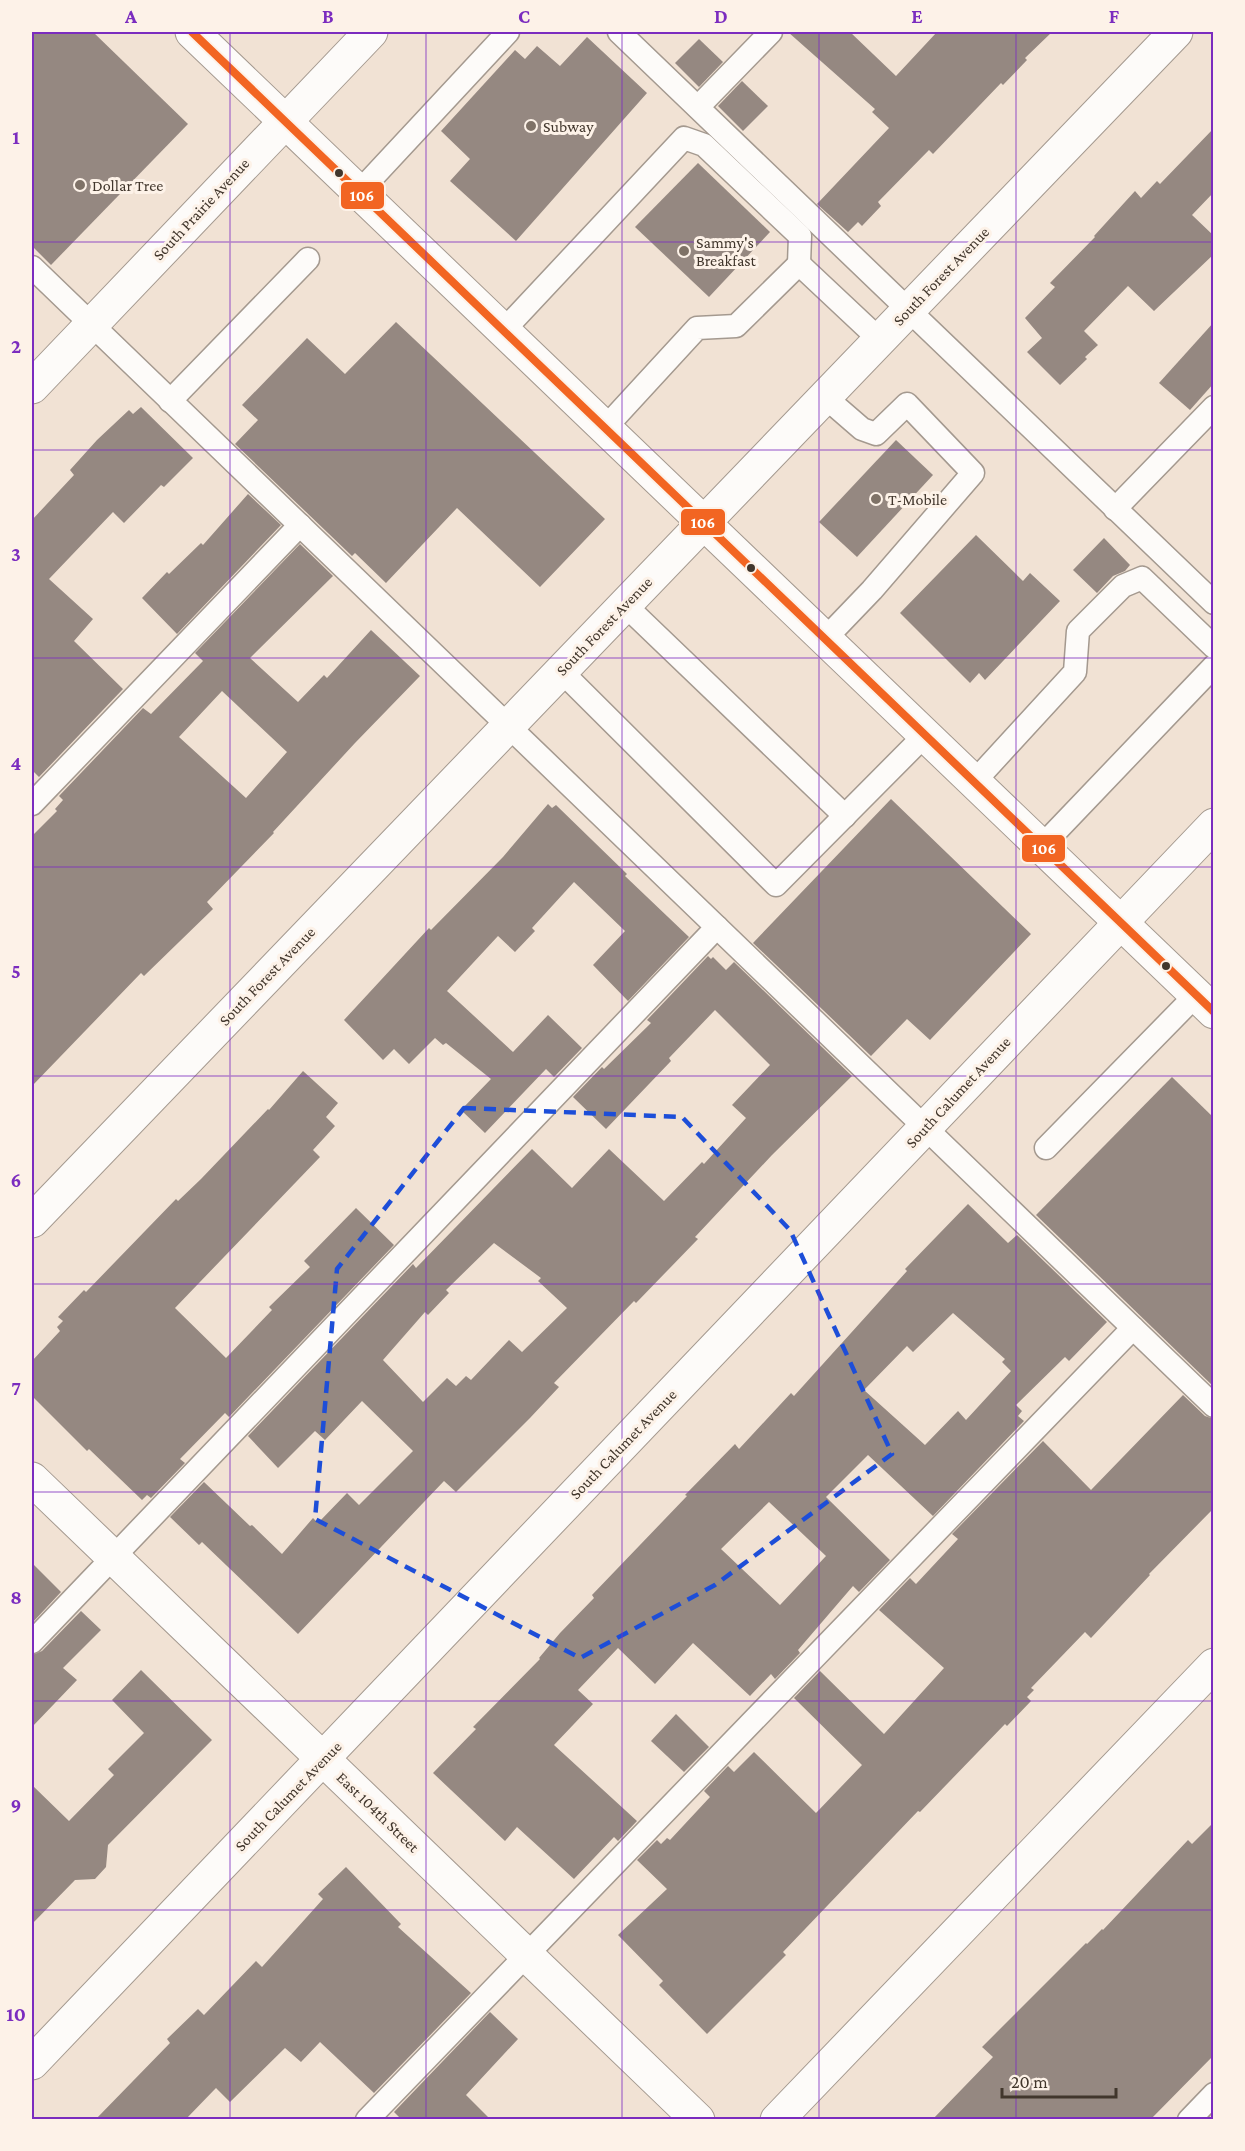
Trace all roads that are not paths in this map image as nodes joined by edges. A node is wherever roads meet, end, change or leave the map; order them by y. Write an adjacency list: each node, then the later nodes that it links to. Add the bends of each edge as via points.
1 (371, 32): 8 (street, South Prairie Avenue)
2 (508, 32): 9 (lane)
3 (619, 32): 7 (lane)
4 (771, 32): 7 (lane)
5 (1176, 32): 13 (street, South Forest Avenue)
6 (196, 33): 8 (street)
7 (698, 108): 13 (lane)
8 (284, 120): 9 (street); 14 (street, South Prairie Avenue)
9 (359, 192): 15 (street)
10 (308, 259): 19 (lane)
11 (799, 264): 15 (lane, via 800,236 704,146 684,138); 16 (lane); 21 (lane, via 736,326 697,328)
12 (32, 267): 14 (lane)
13 (909, 310): 16 (street, South Forest Avenue); 22 (lane)
14 (92, 325): 17 (street, South Prairie Avenue); 19 (lane)
15 (504, 330): 21 (street)
16 (880, 340): 18 (street, South Forest Avenue)
17 (32, 387)
18 (825, 397): 23 (street, South Forest Avenue); 27 (lane, via 862,429 876,434 907,404 973,473)
19 (170, 400): 24 (lane)
20 (1214, 407): 22 (lane)
21 (605, 428): 23 (street)
22 (1115, 509): 25 (lane)
23 (704, 522): 26 (street, South Forest Avenue); 27 (street)
24 (300, 525): 31 (lane); 34 (lane)
25 (1214, 603)
26 (625, 605): 30 (street, South Forest Avenue); 35 (lane)
27 (825, 639): 32 (street)
28 (1214, 647): 33 (lane, via 1142,578 1123,586 1078,631 1075,672)
29 (1214, 666): 37 (lane)
30 (561, 672): 31 (street, South Forest Avenue); 35 (lane, via 776,885)
31 (508, 726): 39 (lane); 43 (street, South Forest Avenue)
32 (925, 735): 33 (street); 35 (lane)
33 (974, 782): 37 (street)
34 (32, 804)
35 (844, 816)
36 (1214, 825): 38 (street, South Calumet Avenue)
37 (1041, 847): 38 (street)
38 (1119, 922): 40 (street); 41 (street, South Calumet Avenue)
39 (717, 927): 41 (lane); 47 (lane)
40 (1205, 1004): 42 (lane)
41 (925, 1127): 44 (lane); 50 (street, South Calumet Avenue)
42 (1046, 1148)
43 (32, 1221)
44 (1133, 1328): 45 (lane); 51 (lane)
45 (1214, 1406)
46 (32, 1479): 47 (street, East 104th Street)
47 (113, 1557): 48 (lane); 50 (street, East 104th Street)
48 (32, 1642)
49 (1214, 1665): 56 (street)
50 (323, 1760): 51 (street, East 104th Street); 52 (street, South Calumet Avenue)
51 (526, 1954): 54 (lane); 55 (street, East 104th Street)
52 (32, 2063)
53 (1214, 2094): 57 (lane)
54 (367, 2120)
55 (698, 2120)
56 (777, 2120)
57 (1189, 2120)

